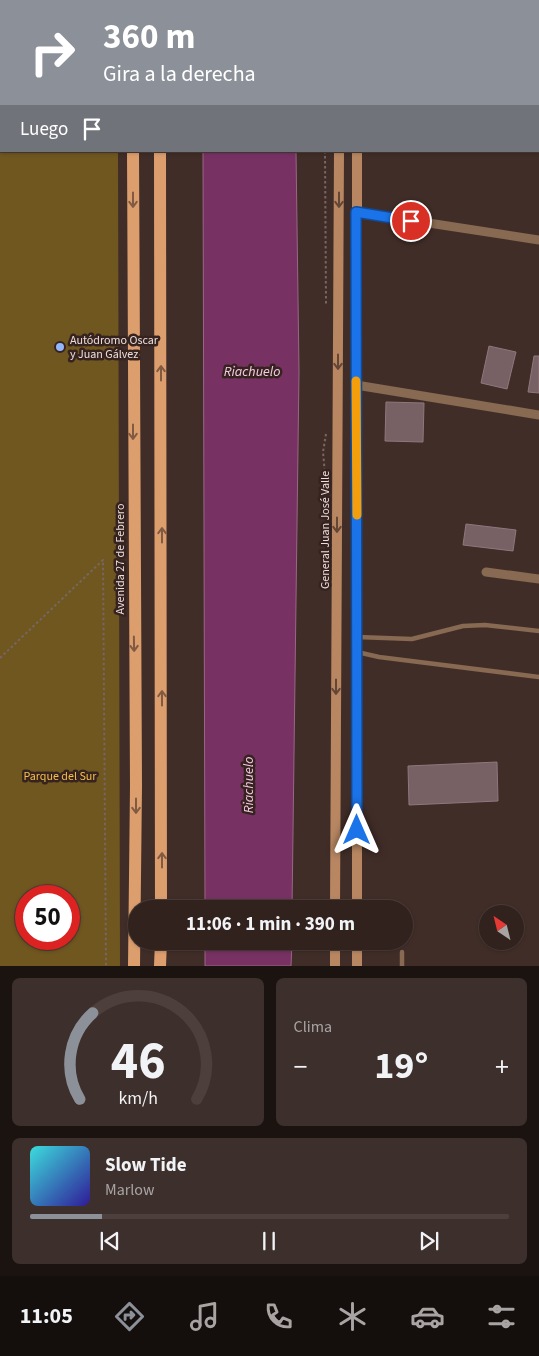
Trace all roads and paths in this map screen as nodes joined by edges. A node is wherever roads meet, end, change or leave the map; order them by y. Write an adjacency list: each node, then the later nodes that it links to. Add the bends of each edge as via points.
1 (133, 152): 24 (main road, Avenida 27 de Febrero, one-way to 24)
2 (160, 152): 16 (main road, one-way to 2)
3 (339, 152): 17 (main road, General Juan José Valle, one-way to 17)
4 (356, 152): 5 (main road)
5 (356, 212): 6 (street); 7 (main road)
6 (539, 240)
7 (356, 385): 8 (street); 12 (main road)
8 (539, 416)
9 (486, 572): 10 (street)
10 (539, 579)
11 (539, 631): 12 (lane, via 485,625 462,626 412,639)
12 (357, 637): 13 (main road)
13 (357, 652): 15 (lane); 18 (main road)
14 (0, 658): 23 (path, via 103,560)
15 (539, 677)
16 (161, 900)
17 (335, 900)
18 (357, 900)
19 (161, 950): 25 (main road)
20 (335, 950): 26 (main road)
21 (357, 950): 27 (main road)
22 (402, 952): 28 (lane)
23 (106, 966)
24 (134, 966)
25 (160, 966)
26 (335, 966)
27 (357, 966)
28 (402, 966)

